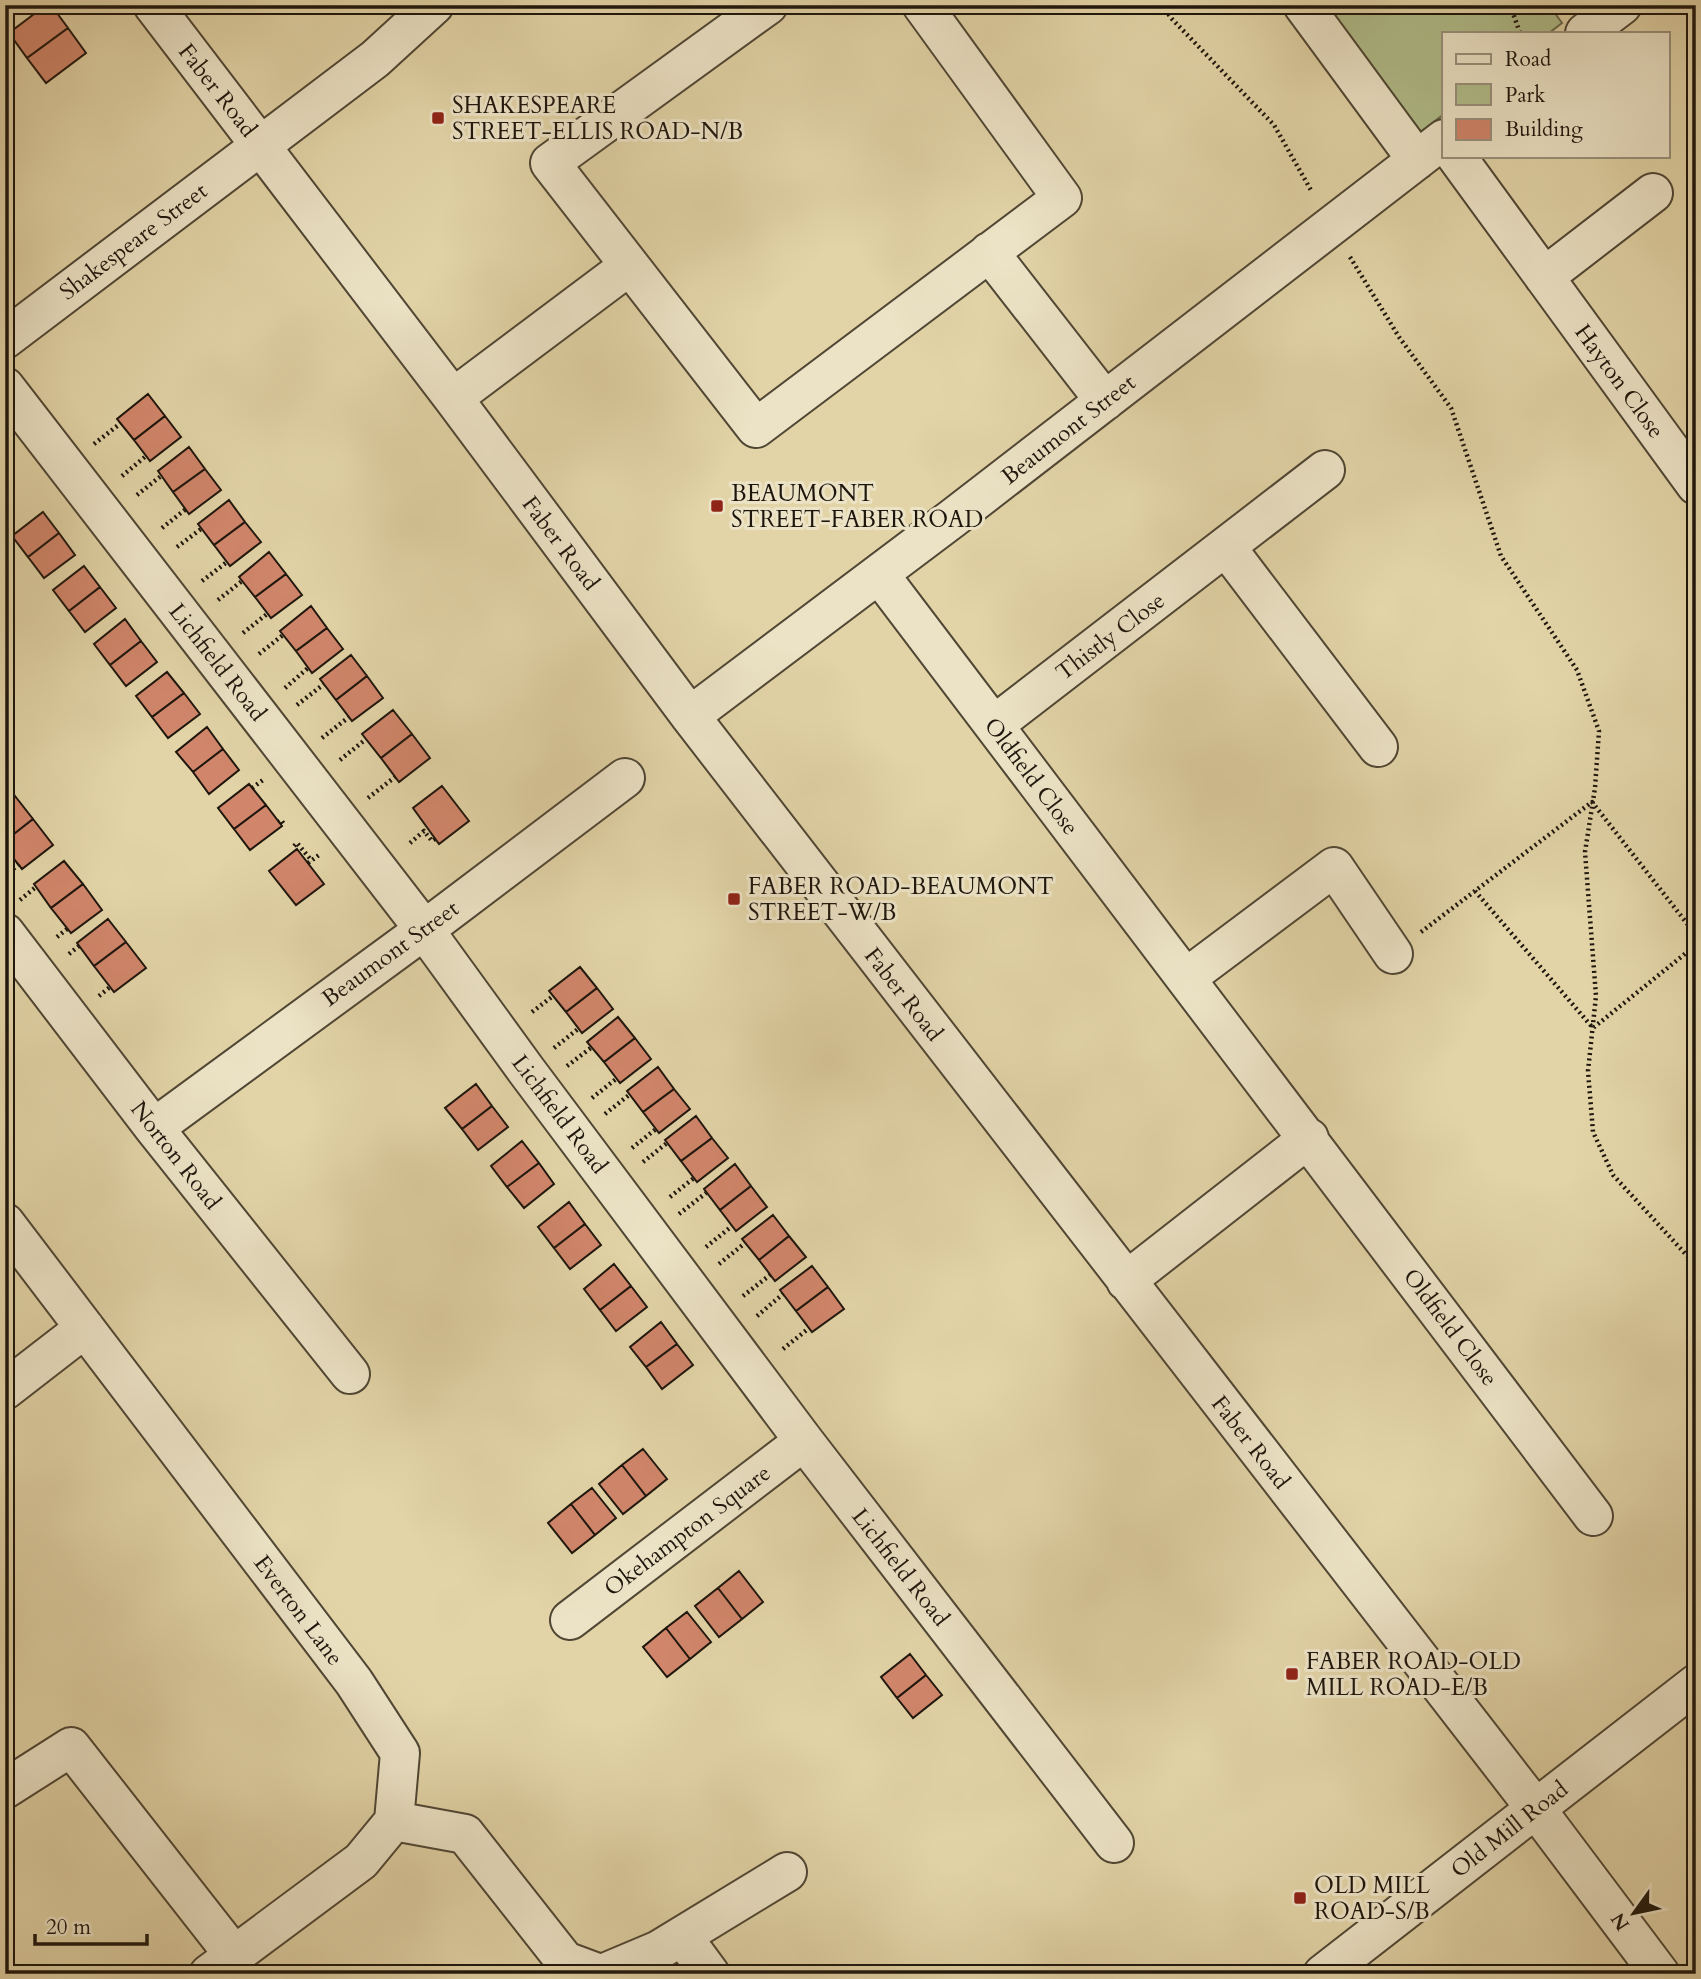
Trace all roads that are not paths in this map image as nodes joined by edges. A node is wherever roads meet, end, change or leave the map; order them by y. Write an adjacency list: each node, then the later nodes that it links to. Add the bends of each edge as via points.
1 (153, 5): 8 (street, Faber Road)
2 (434, 5): 8 (street, Shakespeare Street, via 374,59)
3 (768, 5): 13 (street, via 550,163)
4 (922, 5): 12 (street, via 1062,198)
5 (1303, 5): 9 (street)
6 (1622, 5): 7 (street)
7 (1586, 32)
8 (260, 144): 15 (street, Shakespeare Street); 17 (street, Faber Road)
9 (1430, 149): 18 (street, Beaumont Street)
10 (1458, 158): 14 (street, Hayton Close)
11 (1653, 193): 14 (street)
12 (989, 252): 13 (street, via 756,428); 18 (street)
13 (629, 266): 17 (street)
14 (1544, 276): 20 (street, Hayton Close)
15 (5, 338)
16 (5, 387): 27 (street, Lichfield Road)
17 (453, 398): 23 (street, Faber Road)
18 (1105, 401): 22 (street, Beaumont Street)
19 (1325, 470): 21 (street, Thistly Close)
20 (1696, 485)
21 (1226, 547): 24 (street, Thistly Close); 25 (street)
22 (878, 575): 23 (street, Beaumont Street); 24 (street, Oldfield Close)
23 (690, 716): 34 (street, Faber Road)
24 (994, 725): 30 (street, Oldfield Close)
25 (1378, 747)
26 (625, 778): 27 (street, Beaumont Street)
27 (424, 930): 31 (street, Beaumont Street); 38 (street, Lichfield Road)
28 (5, 933): 31 (street, Norton Road)
29 (1393, 954): 30 (street, via 1334,867)
30 (1186, 978): 32 (street, Oldfield Close)
31 (154, 1128): 36 (street, Norton Road)
32 (1309, 1138): 34 (street); 39 (street, Oldfield Close)
33 (5, 1223): 35 (street, Everton Lane)
34 (1126, 1281): 43 (street, Faber Road)
35 (85, 1328): 37 (street); 44 (street, Everton Lane, via 354,1682 400,1753)
36 (350, 1374)
37 (5, 1390)
38 (804, 1441): 40 (street, Okehampton Square); 45 (street, Lichfield Road)
39 (1593, 1516)
40 (570, 1620)
41 (1696, 1684): 43 (street, Old Mill Road)
42 (5, 1789): 48 (street, via 71,1746)
43 (1536, 1809): 51 (street, Old Mill Road); 52 (street, Faber Road)
44 (394, 1821): 48 (street, via 361,1861); 49 (street, via 465,1833 565,1961)
45 (1114, 1843)
46 (786, 1872): 47 (street)
47 (682, 1936): 49 (street); 50 (street)
48 (221, 1964)
49 (601, 1974)
50 (710, 1974)
51 (1323, 1974)
52 (1660, 1974)

